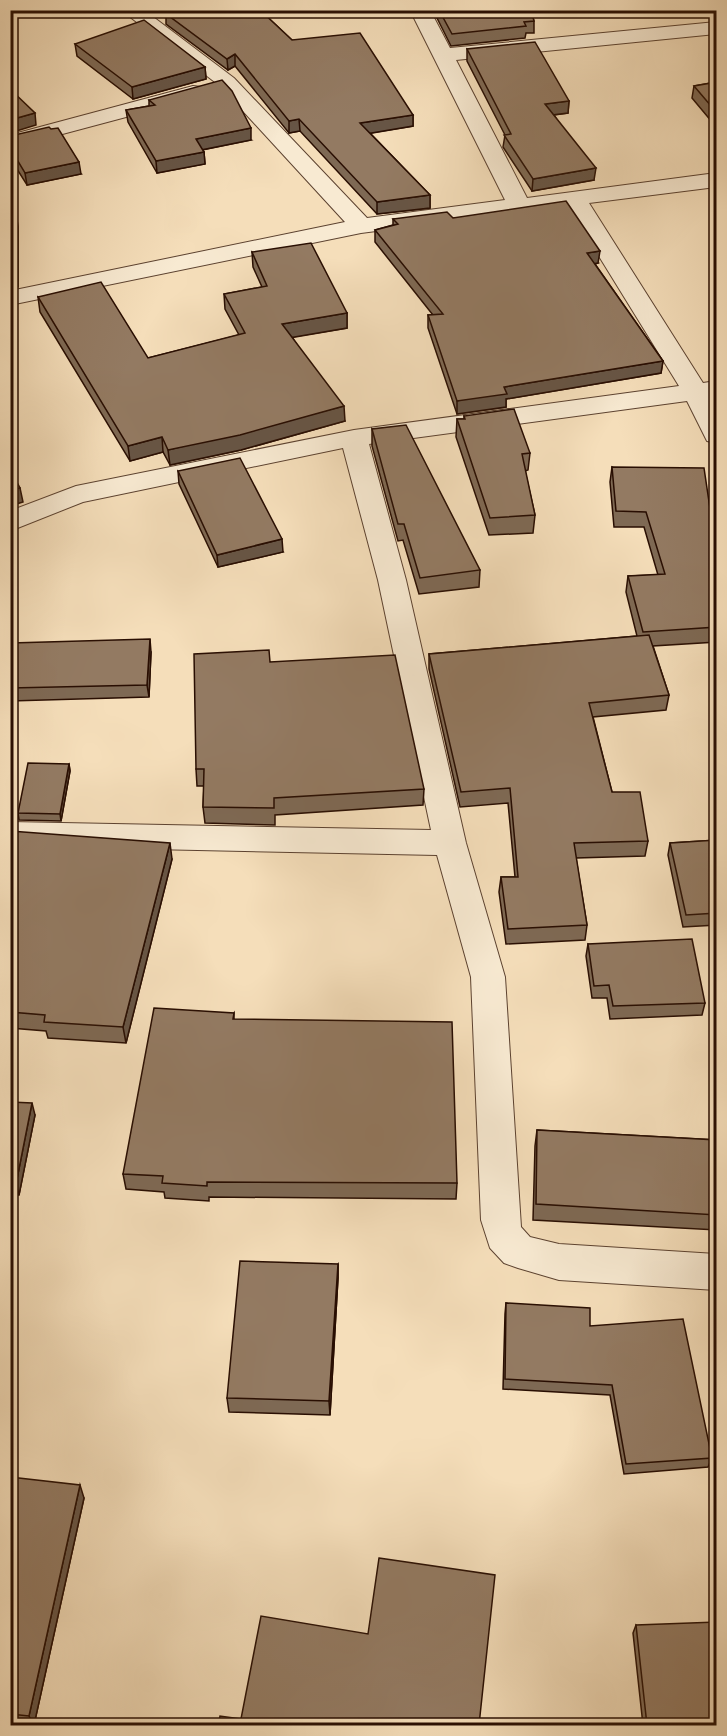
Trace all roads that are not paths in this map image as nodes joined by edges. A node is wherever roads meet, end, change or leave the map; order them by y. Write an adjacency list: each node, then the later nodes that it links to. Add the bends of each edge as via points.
1 (131, 10): 5 (street)
2 (420, 10): 4 (street)
3 (717, 28): 4 (street)
4 (442, 55): 9 (street)
5 (227, 82): 6 (street); 10 (street)
6 (10, 142)
7 (717, 180): 8 (street)
8 (574, 198): 9 (street); 12 (street)
9 (519, 205): 10 (street)
10 (361, 226): 11 (street)
11 (10, 298)
12 (706, 390): 13 (street); 14 (street)
13 (717, 435)
14 (354, 438): 15 (street, via 76,495); 17 (street, via 392,580)
15 (10, 522)
16 (10, 834): 17 (street)
17 (450, 843): 18 (street, via 488,977 500,1220 504,1236 518,1251 559,1262)
18 (717, 1272)

